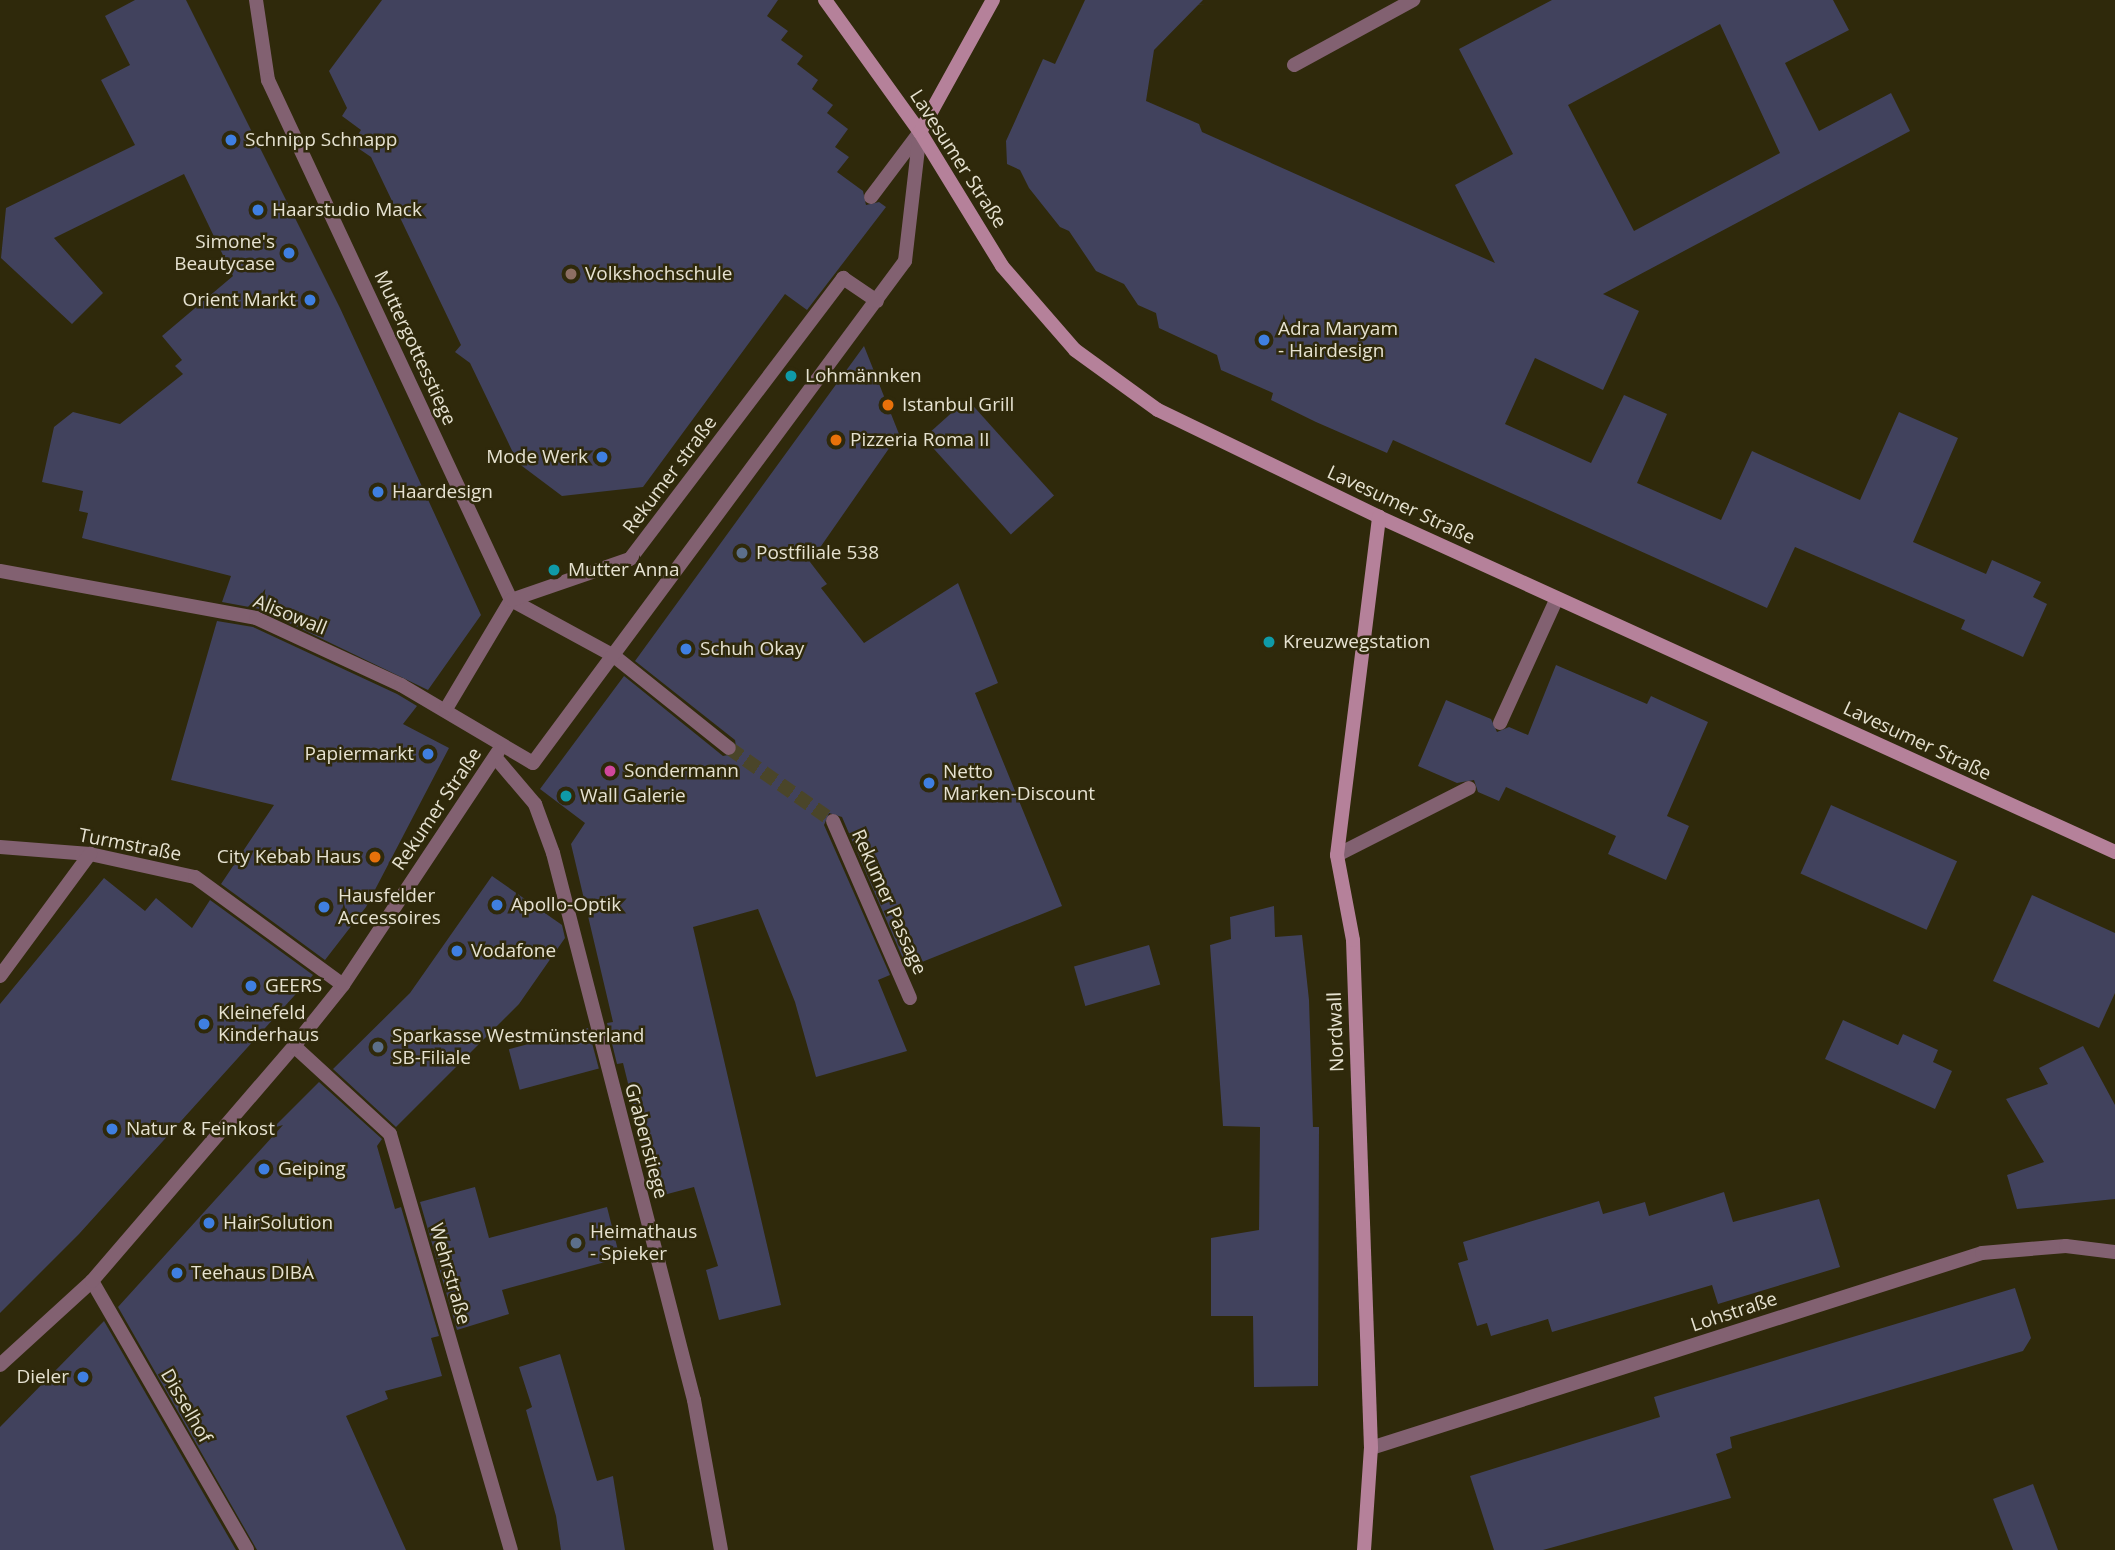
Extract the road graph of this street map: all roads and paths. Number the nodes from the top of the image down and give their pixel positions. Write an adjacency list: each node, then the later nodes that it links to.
1 (256, 0): 12 (street, Muttergottesstiege)
2 (825, 0): 6 (street, Lavesumer Straße)
3 (993, 0): 6 (street)
4 (1413, 0): 5 (street)
5 (1294, 65)
6 (920, 132): 7 (street); 8 (street, Rekumer Straße); 9 (street, Lavesumer Straße)
7 (871, 197)
8 (877, 301): 12 (street, Rekumer straße); 13 (street, Rekumer Straße)
9 (1379, 517): 11 (street, Lavesumer Straße); 24 (street, Nordwall)
10 (0, 571): 14 (street, Alisowall)
11 (1558, 598): 15 (street); 22 (street, Lavesumer Straße)
12 (511, 600): 13 (street); 14 (street)
13 (614, 656): 16 (street, Rekumer Straße); 17 (street)
14 (446, 709): 16 (street, Alisowall)
15 (1500, 723)
16 (504, 744): 18 (street, Rekumer Straße)
17 (729, 748)
18 (495, 757): 26 (street, Rekumer Straße); 35 (street, Grabenstiege)
19 (1469, 788): 24 (street)
20 (833, 821): 27 (street, Rekumer Passage)
21 (0, 847): 23 (street, Turmstraße)
22 (2115, 852)
23 (90, 854): 25 (street); 26 (street, Turmstraße)
24 (1337, 855): 32 (street, Nordwall)
25 (0, 976)
26 (343, 985): 28 (street, Rekumer Straße)
27 (910, 998)
28 (294, 1046): 30 (street, Rekumer Straße); 34 (street, Wehrstraße)
29 (2115, 1252): 32 (street, Lohstraße)
30 (92, 1281): 31 (street, Rekumer Straße); 33 (street, Disselhof)
31 (0, 1365)
32 (1371, 1448): 36 (street, Nordwall)
33 (247, 1550)
34 (510, 1550)
35 (721, 1550)
36 (1364, 1550)

